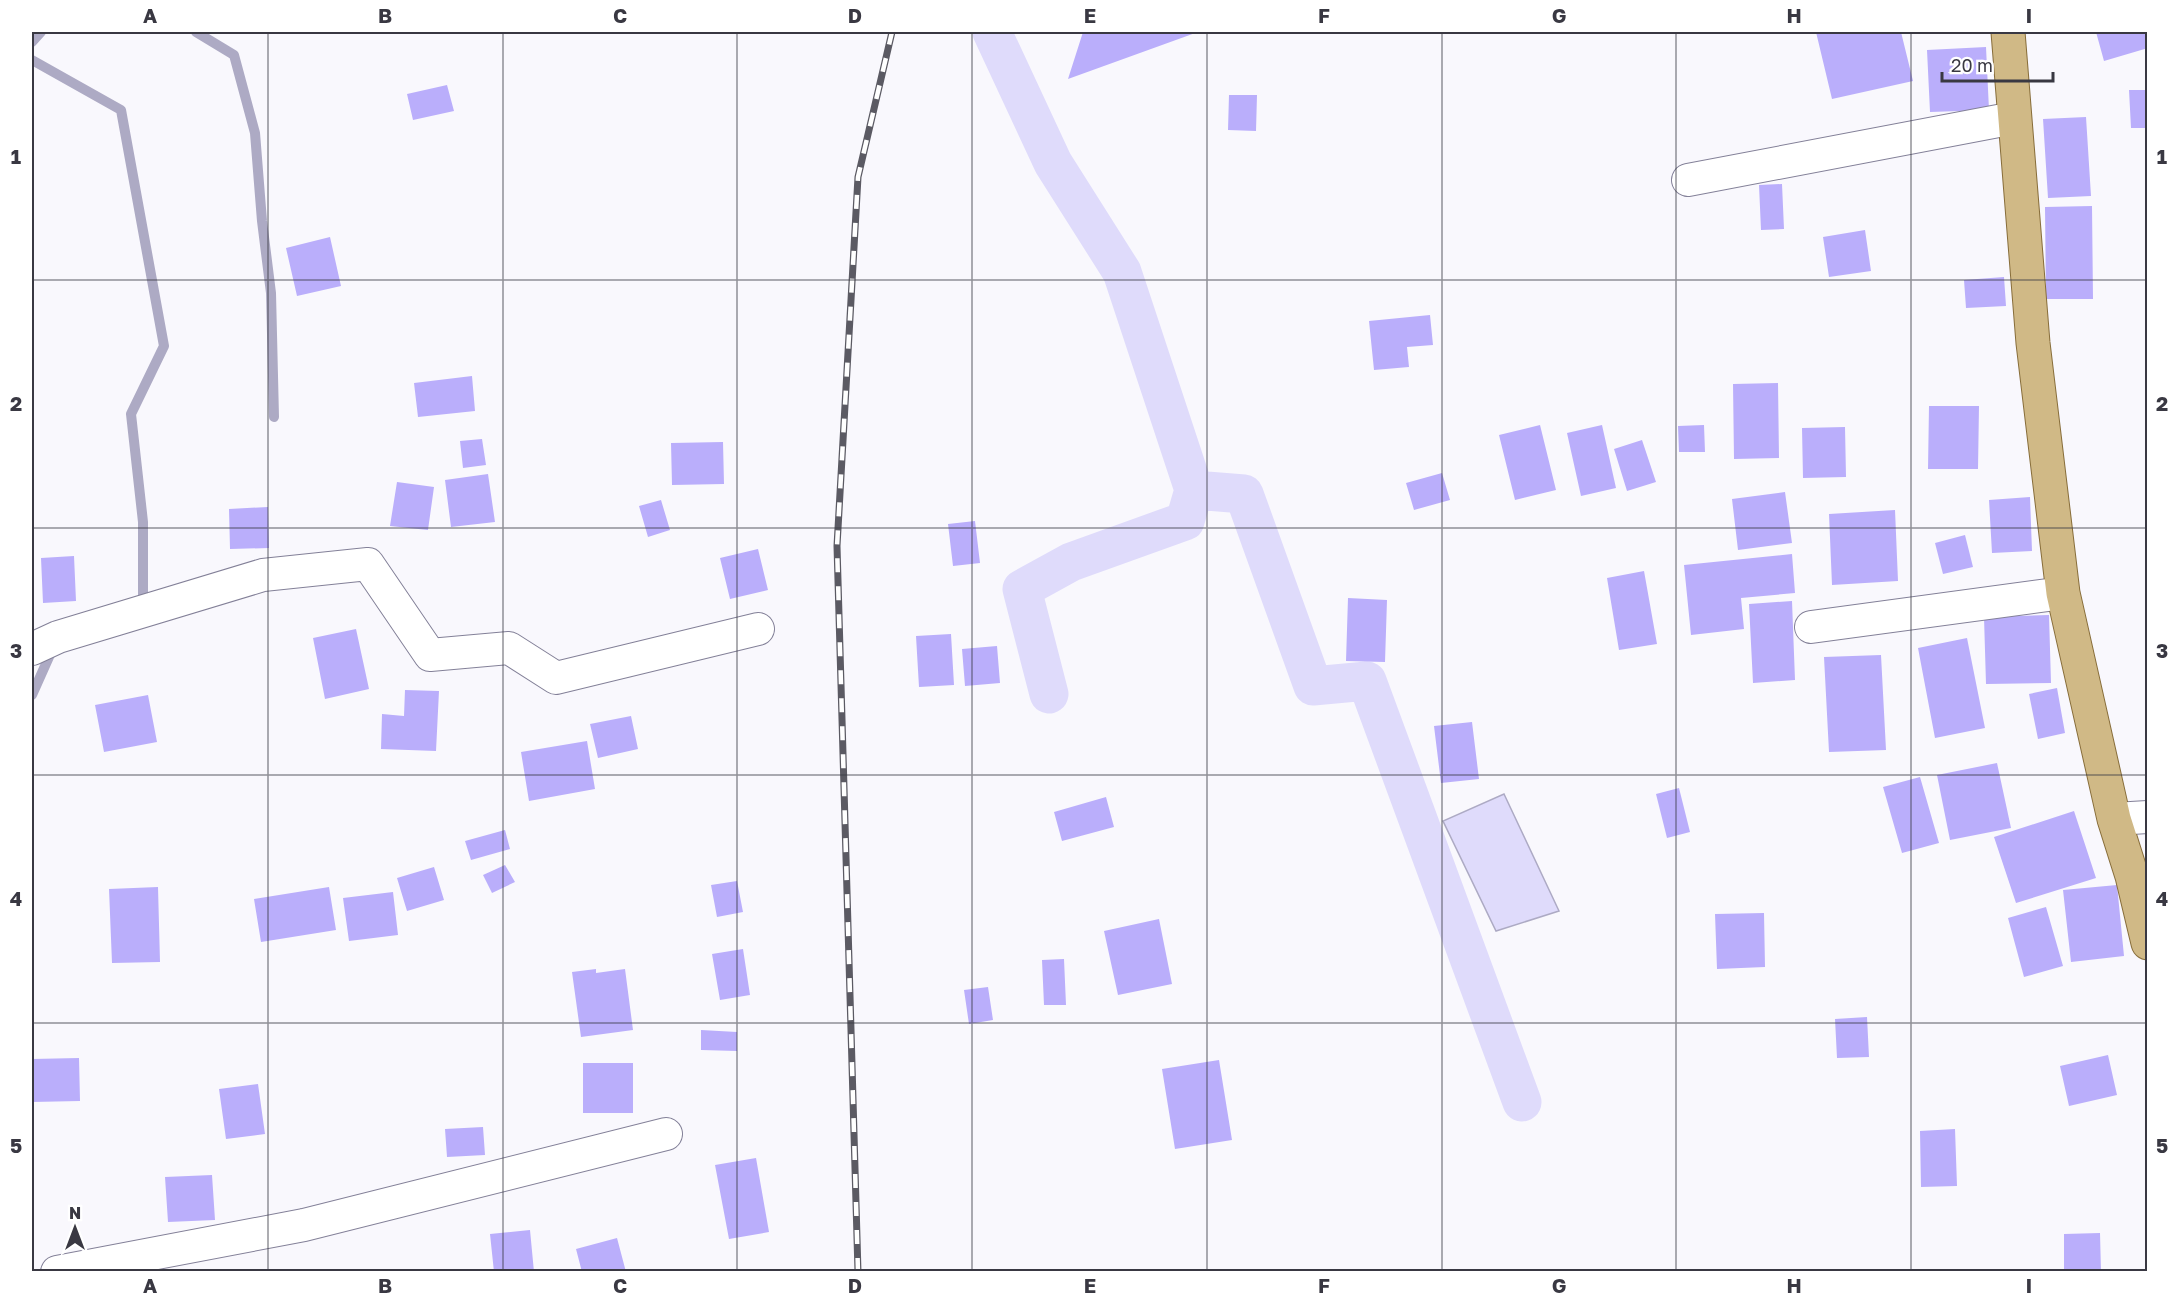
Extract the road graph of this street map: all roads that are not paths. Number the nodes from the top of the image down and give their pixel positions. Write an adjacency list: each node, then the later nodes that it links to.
1 (2008, 32): 2 (main road)
2 (2014, 118): 3 (street); 4 (main road)
3 (1688, 180)
4 (2063, 593): 5 (street); 9 (main road)
5 (1811, 627)
6 (758, 629): 7 (street)
7 (32, 649)
8 (2148, 817): 9 (street)
9 (2114, 819): 10 (main road)
10 (2148, 943)
11 (666, 1134): 12 (street)
12 (57, 1272)

